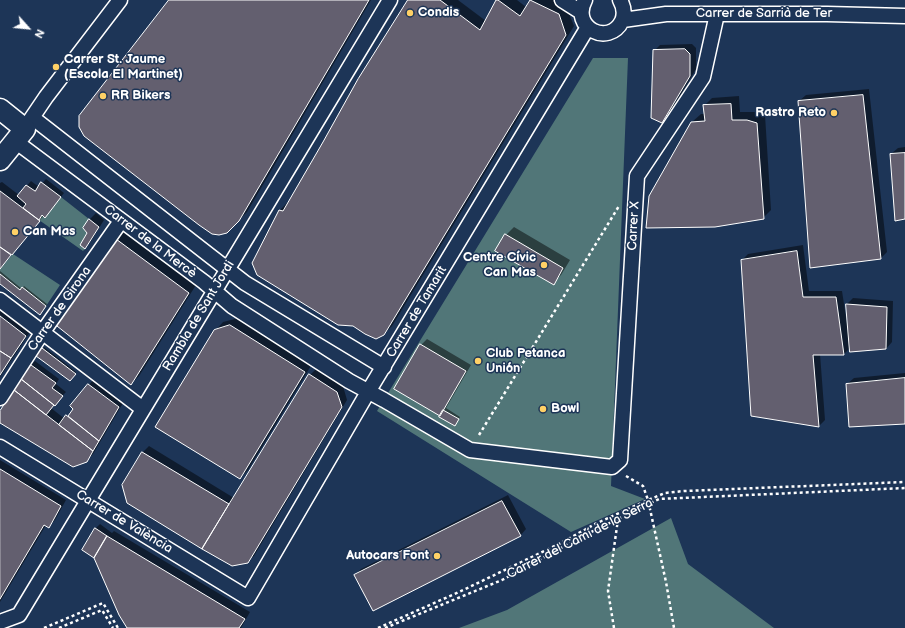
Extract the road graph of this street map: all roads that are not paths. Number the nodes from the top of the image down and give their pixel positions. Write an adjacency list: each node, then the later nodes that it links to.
1 (120, 0): 12 (street)
2 (131, 0): 12 (street)
3 (390, 0): 15 (street, Rambla de Sant Jordi)
4 (562, 0): 6 (street)
5 (624, 2): 9 (street)
6 (583, 6): 10 (street)
7 (717, 14): 8 (street, Carrer de Sarrià de Ter); 9 (street, Carrer de Sarrià de Ter); 20 (street, Carrer X)
8 (905, 16)
9 (623, 20): 10 (street)
10 (588, 27): 19 (street, Carrer de Tamarit)
11 (0, 109): 12 (street)
12 (24, 129): 13 (street); 14 (street, Carrer de la Mercè); 15 (street, Carrer de la Mercè)
13 (0, 160)
14 (121, 221): 16 (street, Carrer de la Mercè); 18 (street, Carrer de Girona)
15 (227, 269): 16 (street, Rambla de Sant Jordi); 19 (street, Carrer de la Mercè)
16 (215, 290): 20 (street, Carrer de la Mercè); 22 (street, Rambla de Sant Jordi)
17 (0, 300): 18 (street)
18 (42, 333): 21 (street, Carrer de Girona); 22 (street)
19 (384, 366): 20 (street, Carrer de Tamarit)
20 (368, 392): 25 (street, Carrer de Tamarit)
21 (0, 398)
22 (143, 409): 24 (street, Rambla de Sant Jordi)
23 (0, 447): 24 (street, Carrer de València)
24 (88, 500): 25 (street, Carrer de València); 26 (street, Rambla de Sant Jordi)
25 (248, 598)
26 (0, 622)

